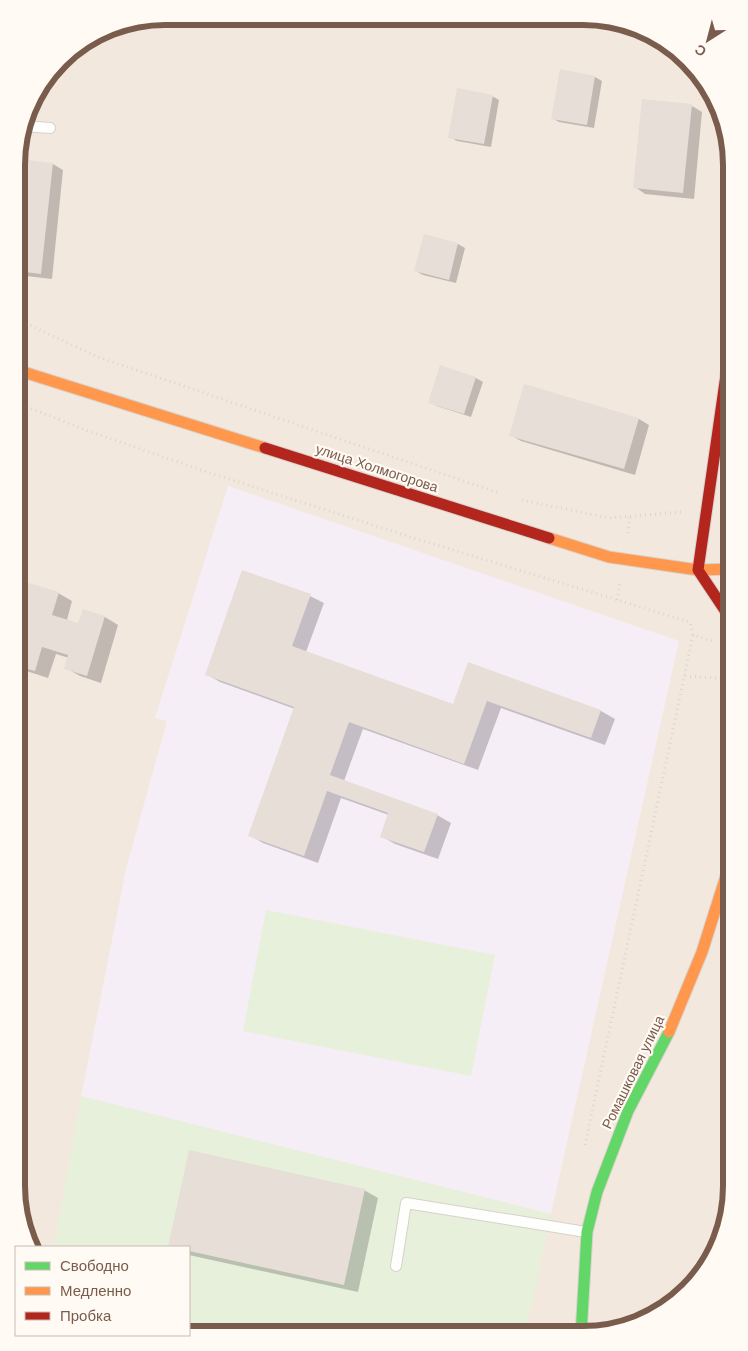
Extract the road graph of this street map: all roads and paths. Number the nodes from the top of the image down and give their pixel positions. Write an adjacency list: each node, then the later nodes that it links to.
1 (30, 127): 2 (lane)
2 (50, 128)
3 (25, 323): 7 (path)
4 (25, 373): 11 (street, улица Холмогорова)
5 (723, 397): 9 (street)
6 (25, 406): 13 (path)
7 (501, 493)
8 (520, 500): 9 (path)
9 (707, 510): 11 (street)
10 (723, 569): 11 (street, улица Холмогорова)
11 (698, 570): 12 (street)
12 (723, 608)
13 (693, 635): 14 (path); 15 (path)
14 (716, 642)
15 (685, 676): 16 (path); 18 (path)
16 (723, 678)
17 (723, 886): 19 (street, Ромашковая улица)
18 (584, 1151)
19 (587, 1232): 20 (lane); 21 (street, Ромашковая улица)
20 (396, 1266)
21 (582, 1326)

